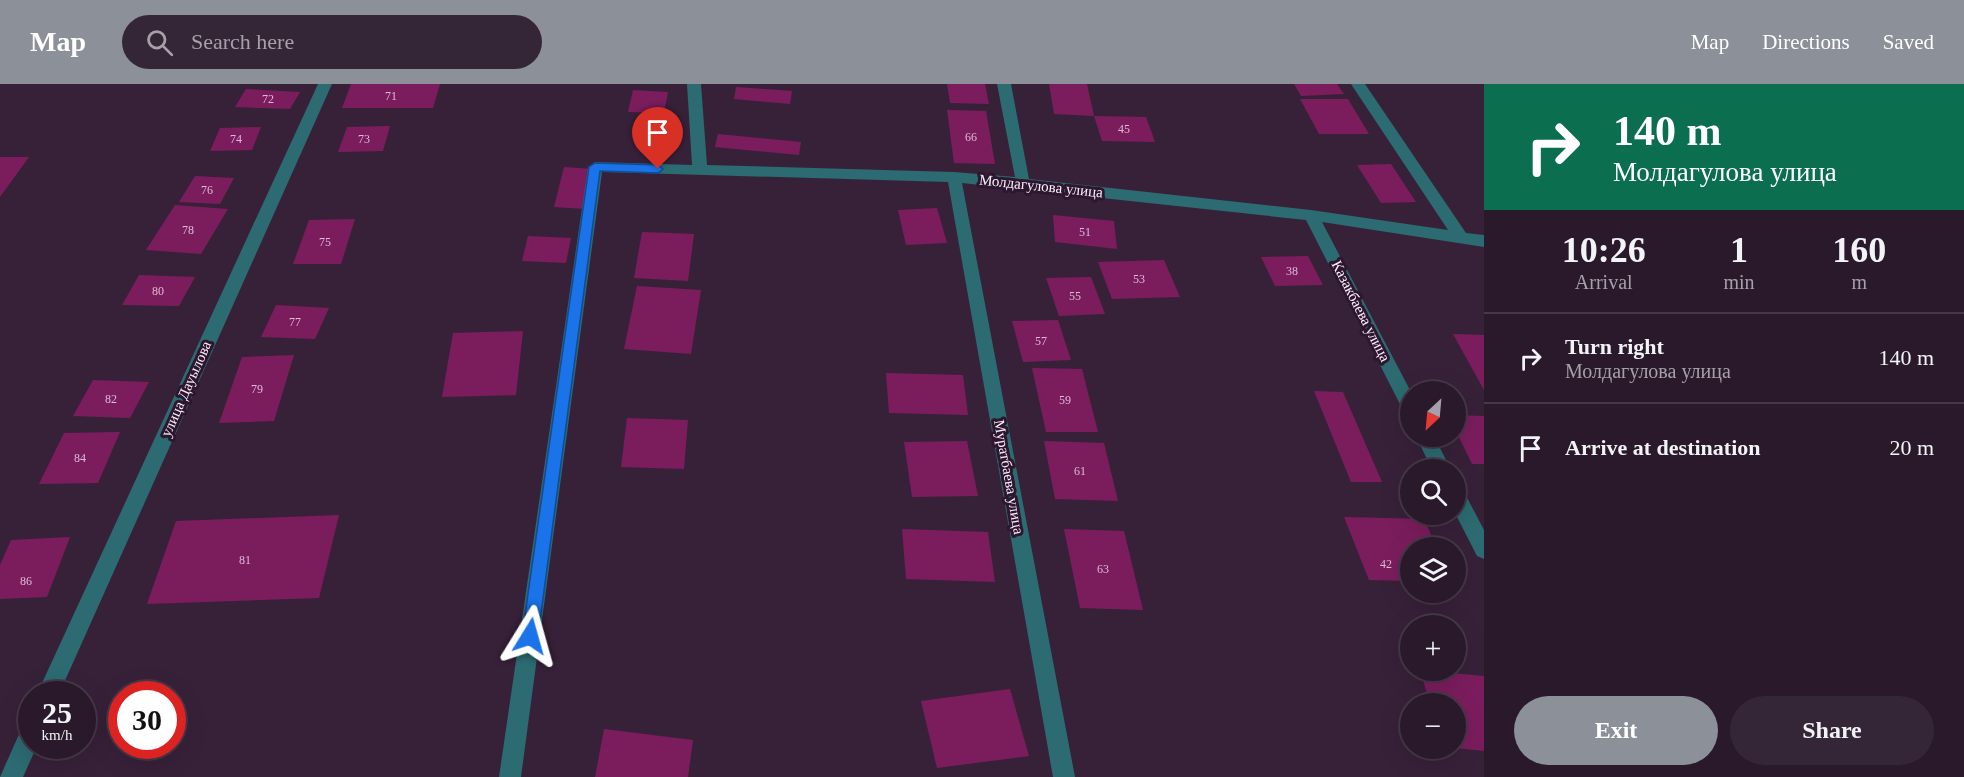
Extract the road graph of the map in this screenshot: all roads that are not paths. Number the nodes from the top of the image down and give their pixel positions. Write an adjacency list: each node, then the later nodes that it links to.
1 (324, 84): 14 (street, улица Дауылова)
2 (694, 84): 5 (street)
3 (1004, 84): 7 (street)
4 (1358, 84): 9 (street)
5 (700, 170): 6 (street, Молдагулова улица); 17 (street, Молдагулова улица)
6 (954, 177): 7 (street, Молдагулова улица); 18 (street, Муратбаева улица)
7 (1023, 183): 8 (street, Молдагулова улица)
8 (1311, 215): 9 (street, Молдагулова улица); 11 (street, Казакбаева улица)
9 (1460, 236): 10 (street, Молдагулова улица)
10 (1484, 241)
11 (1400, 388)
12 (1466, 515): 13 (street)
13 (1484, 550)
14 (54, 681)
15 (19, 759): 16 (street)
16 (11, 777)
17 (510, 777)
18 (1064, 777)

